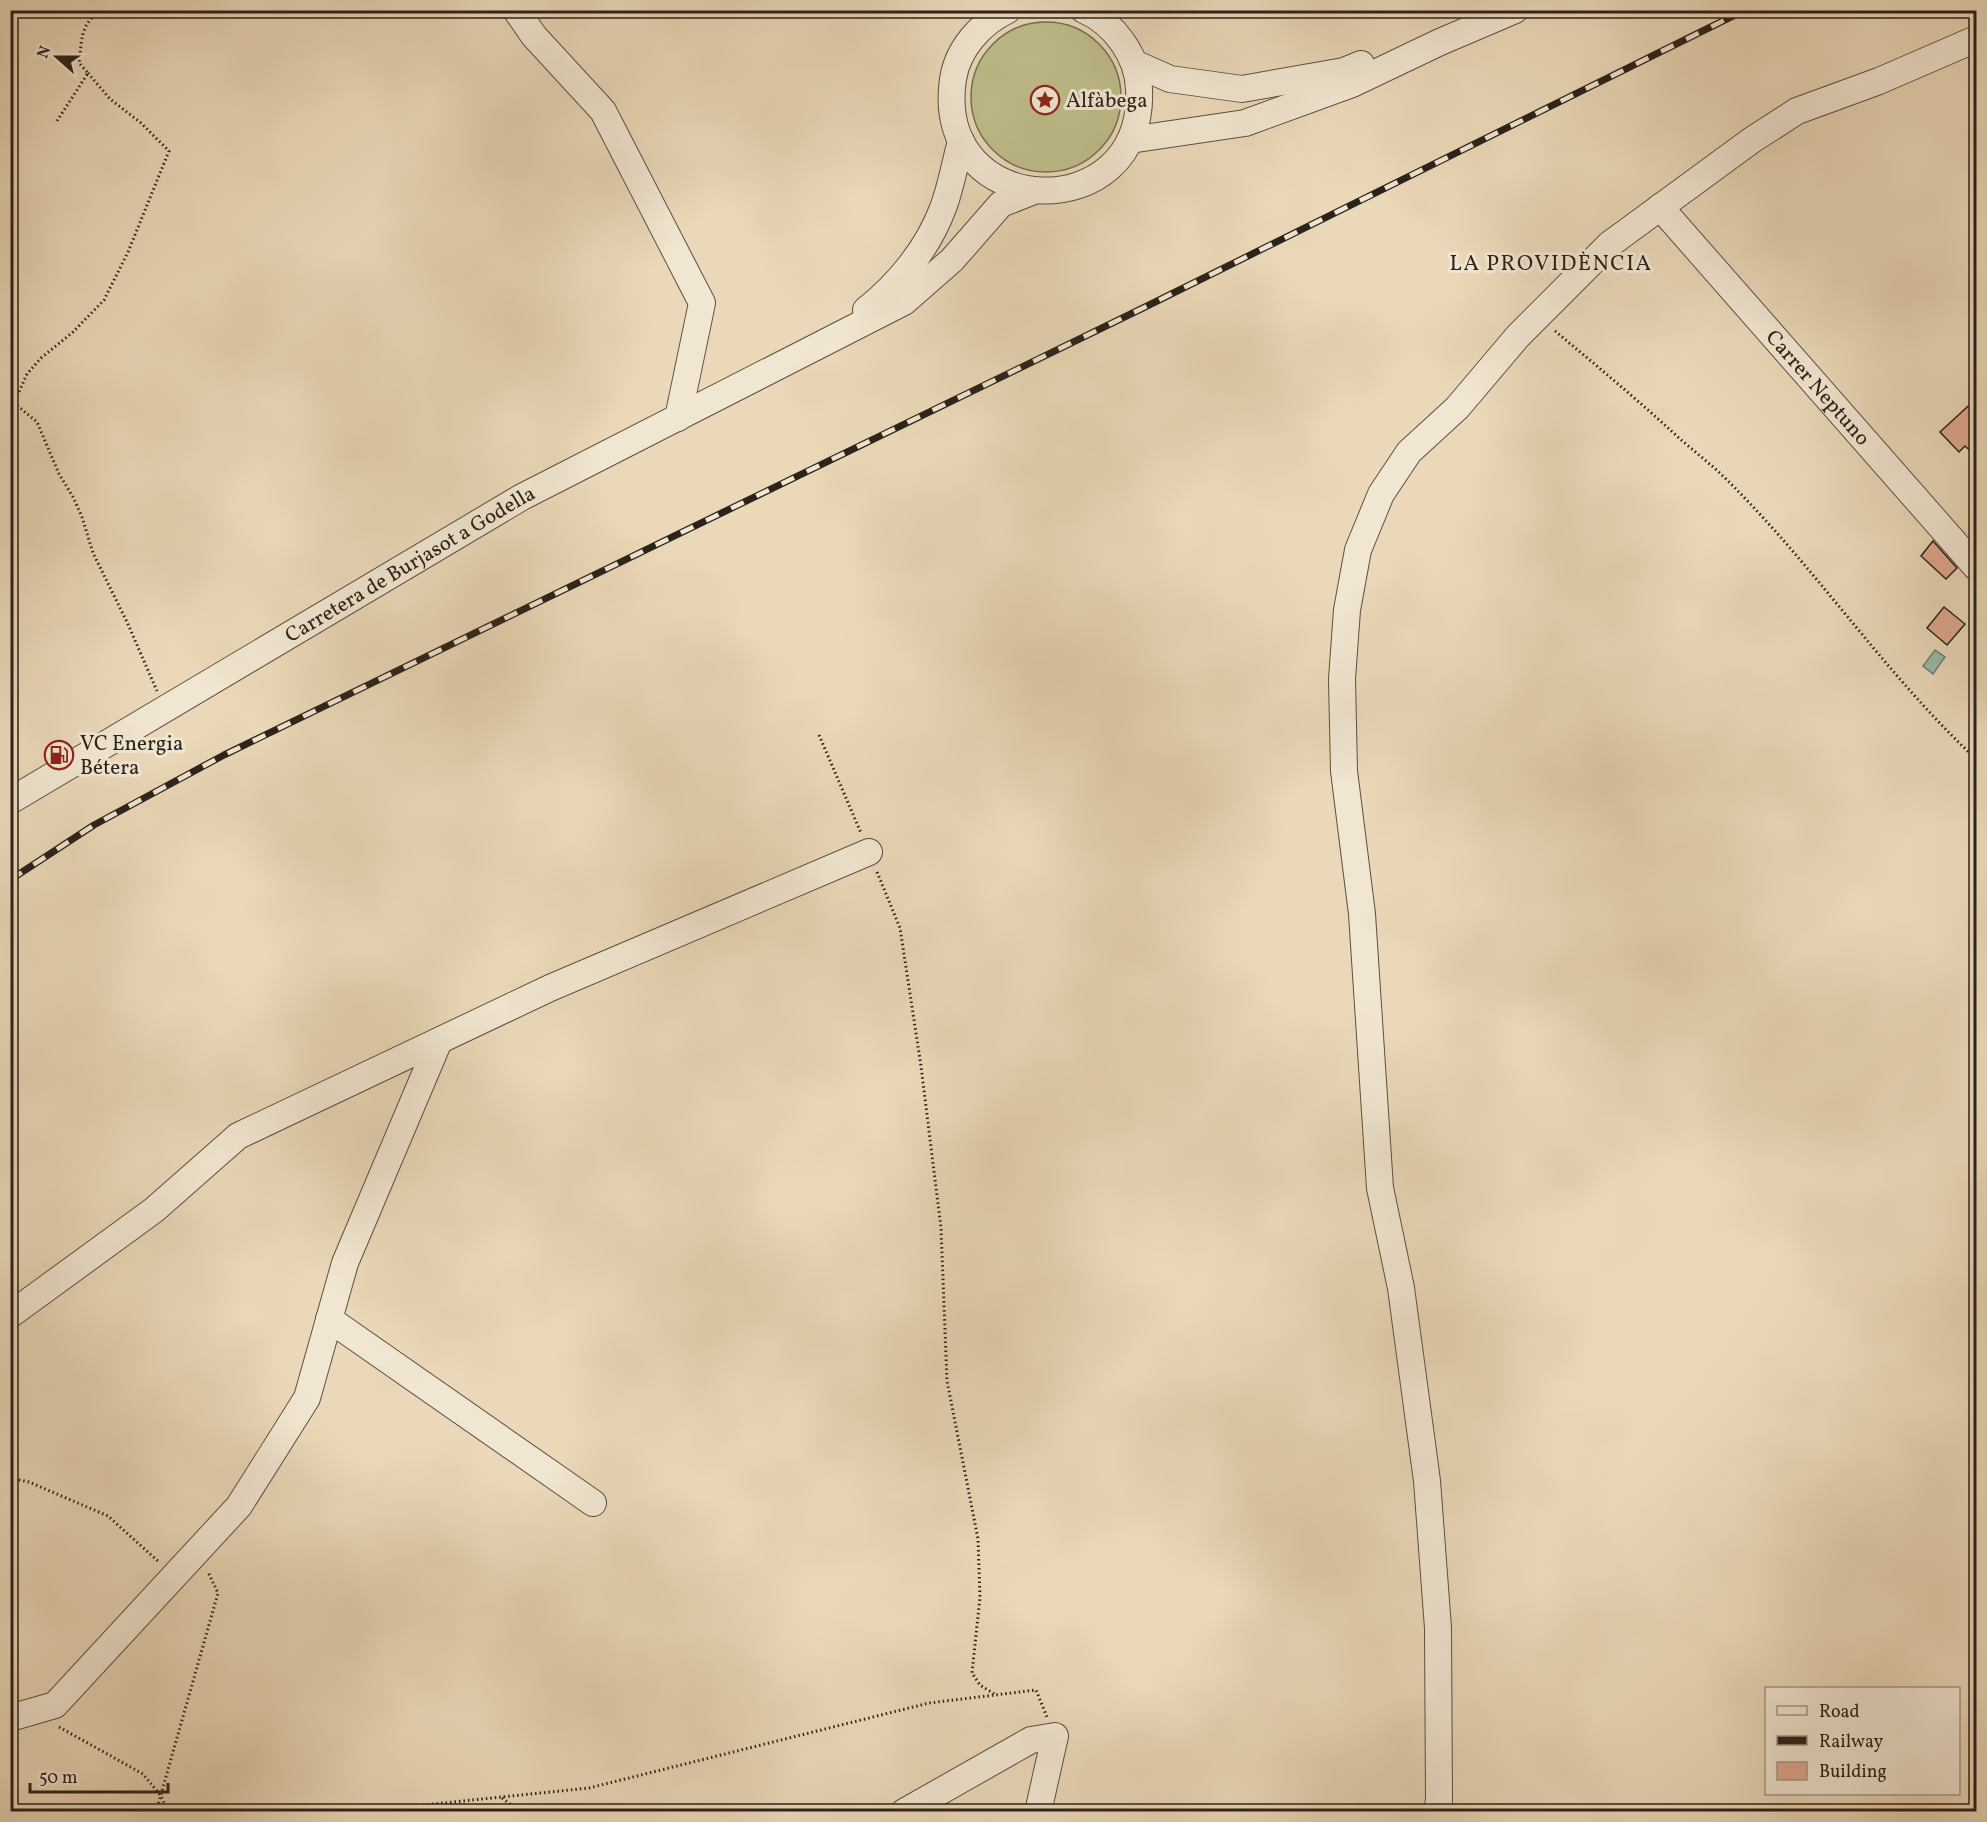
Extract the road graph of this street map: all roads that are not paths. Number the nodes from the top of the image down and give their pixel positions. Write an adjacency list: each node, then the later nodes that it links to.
1 (516, 10): 13 (street)
2 (1008, 10): 9 (street)
3 (1476, 10): 7 (street)
4 (1515, 10): 8 (street)
5 (1087, 11): 7 (street)
6 (1977, 39): 11 (street)
7 (1134, 63): 8 (street)
8 (1130, 140): 10 (street)
9 (961, 141): 10 (street); 12 (street)
10 (1034, 191): 12 (street)
11 (1660, 207): 14 (street, Carrer Neptuno); 24 (street)
12 (820, 345): 13 (street, Carretera de Burjasot a Godella)
13 (678, 418): 15 (street, Carretera de Burjasot a Godella)
14 (1977, 567)
15 (10, 801)
16 (869, 852): 17 (street)
17 (439, 1041): 18 (street); 19 (street)
18 (10, 1315)
19 (329, 1319): 20 (street); 21 (street)
20 (593, 1503)
21 (21, 1714)
22 (904, 1812): 23 (street)
23 (1038, 1812)
24 (1437, 1812)

